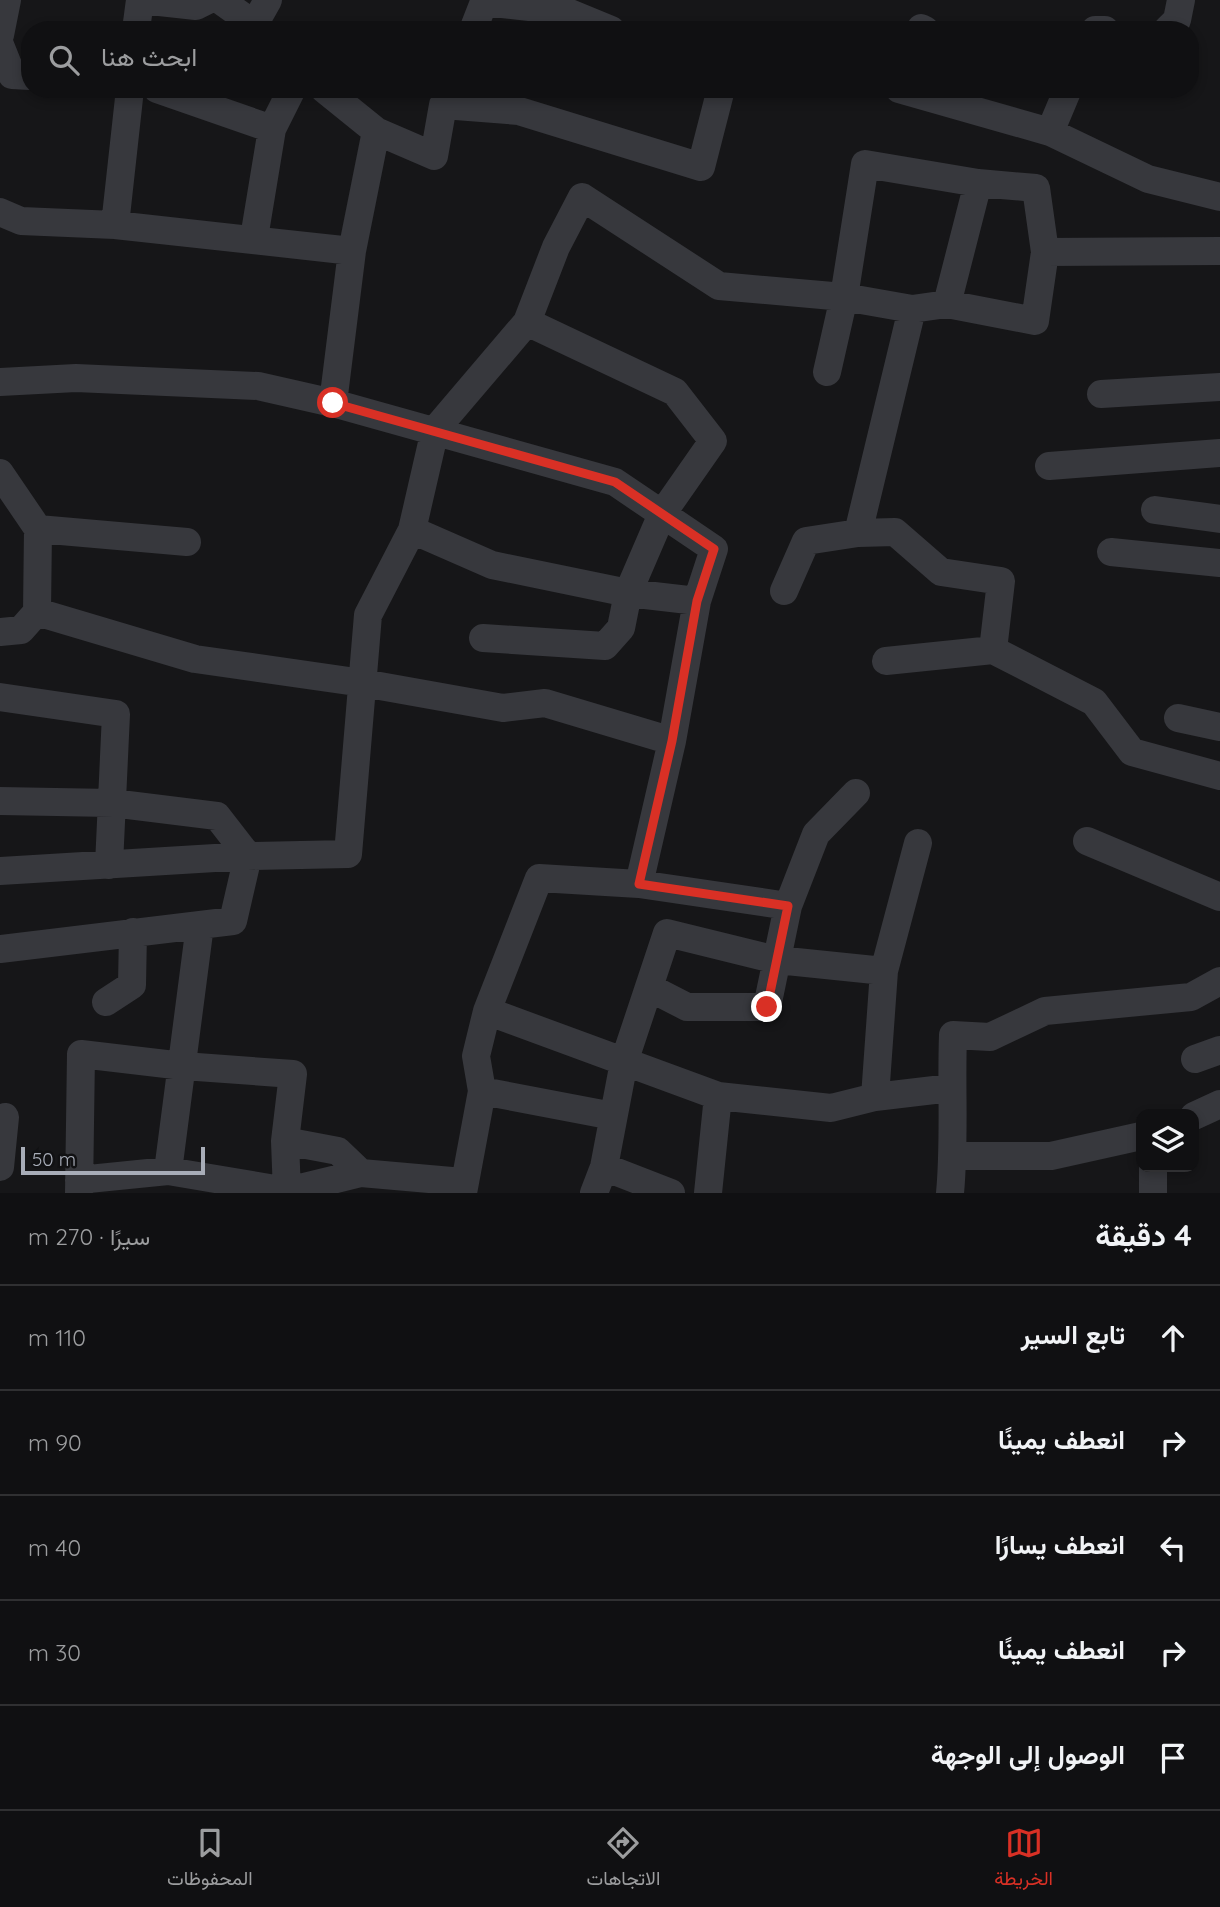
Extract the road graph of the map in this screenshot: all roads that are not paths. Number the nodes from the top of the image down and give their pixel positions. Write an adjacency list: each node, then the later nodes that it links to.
1 (7, 0): 11 (street)
2 (140, 0): 3 (street); 7 (street)
3 (208, 0)
4 (220, 0): 6 (street)
5 (1181, 0): 10 (street)
6 (262, 17)
7 (137, 21)
8 (477, 21): 9 (street)
9 (589, 21)
10 (1176, 21)
11 (0, 35)
12 (0, 45): 13 (street)
13 (21, 76)
14 (129, 98): 29 (street)
15 (183, 98): 23 (street)
16 (288, 98): 23 (street)
17 (335, 98): 24 (street)
18 (446, 98): 24 (street)
19 (451, 98): 20 (street)
20 (719, 98)
21 (931, 98): 25 (street)
22 (1061, 98): 25 (street)
23 (272, 129): 30 (street)
24 (376, 131): 31 (street)
25 (1050, 132): 27 (street)
26 (978, 183): 33 (street); 34 (street); 35 (street)
27 (1220, 197)
28 (0, 212): 29 (street)
29 (115, 225): 30 (street)
30 (254, 238): 31 (street)
31 (352, 251): 42 (street)
32 (1220, 251): 33 (street)
33 (1045, 252): 35 (street)
34 (844, 297): 36 (street); 37 (street); 38 (street)
35 (947, 304): 36 (street)
36 (912, 309): 52 (street)
37 (527, 322): 43 (street); 48 (street)
38 (827, 372)
39 (0, 382): 42 (street)
40 (1220, 387): 41 (street)
41 (1101, 394)
42 (333, 403): 43 (street)
43 (435, 430): 48 (street); 51 (street)
44 (1220, 453): 45 (street)
45 (1049, 466)
46 (0, 473): 50 (street)
47 (1155, 510): 49 (street)
48 (662, 514): 57 (street); 58 (street)
49 (1220, 519)
50 (38, 529): 53 (street); 59 (street)
51 (412, 530): 57 (street); 64 (street)
52 (858, 533): 56 (street); 62 (street)
53 (187, 542)
54 (1111, 552): 55 (street)
55 (1220, 563)
56 (784, 591)
57 (628, 593): 58 (street); 61 (street)
58 (697, 601): 68 (street)
59 (37, 612): 60 (street); 64 (street)
60 (0, 632)
61 (483, 638)
62 (993, 650): 63 (street); 69 (street)
63 (886, 661)
64 (363, 682): 68 (street); 75 (street)
65 (0, 697): 72 (street)
66 (1178, 718): 67 (street)
67 (1220, 727)
68 (672, 741): 78 (street)
69 (1220, 776)
70 (856, 793): 80 (street)
71 (0, 801): 72 (street)
72 (112, 803): 75 (street); 76 (street)
73 (1087, 841): 79 (street)
74 (918, 843): 85 (street)
75 (248, 856): 76 (street); 81 (street)
76 (108, 865): 77 (street)
77 (0, 871)
78 (639, 884): 80 (street); 89 (street)
79 (1220, 897)
80 (788, 906): 84 (street)
81 (200, 925): 82 (street); 91 (street)
82 (134, 932): 83 (street); 88 (street)
83 (0, 949)
84 (777, 961): 85 (street); 87 (street); 87 (street)
85 (884, 971): 95 (street)
86 (1220, 981): 92 (street)
87 (650, 988): 90 (street)
88 (106, 1002)
89 (487, 1011): 90 (street); 93 (street)
90 (624, 1062): 94 (street); 98 (street)
91 (183, 1066): 101 (street); 105 (street); 108 (street)
92 (951, 1088): 95 (street); 102 (street)
93 (482, 1091): 98 (street); 109 (street)
94 (718, 1096): 95 (street); 113 (street)
95 (874, 1097)
96 (1220, 1104): 97 (street)
97 (1199, 1114)
98 (613, 1116): 104 (street)
99 (5, 1117): 103 (street)
100 (1136, 1137): 102 (street)
101 (285, 1141): 106 (street); 110 (street)
102 (953, 1156): 114 (street)
103 (0, 1167)
104 (604, 1167): 111 (street); 112 (street)
105 (168, 1171): 108 (street); 110 (street)
106 (361, 1172): 109 (street); 110 (street)
107 (1153, 1172): 115 (street)
108 (79, 1186)
109 (463, 1187)
110 (287, 1192)
111 (594, 1193)
112 (671, 1193)
113 (708, 1193)
114 (950, 1193)
115 (1153, 1193)

